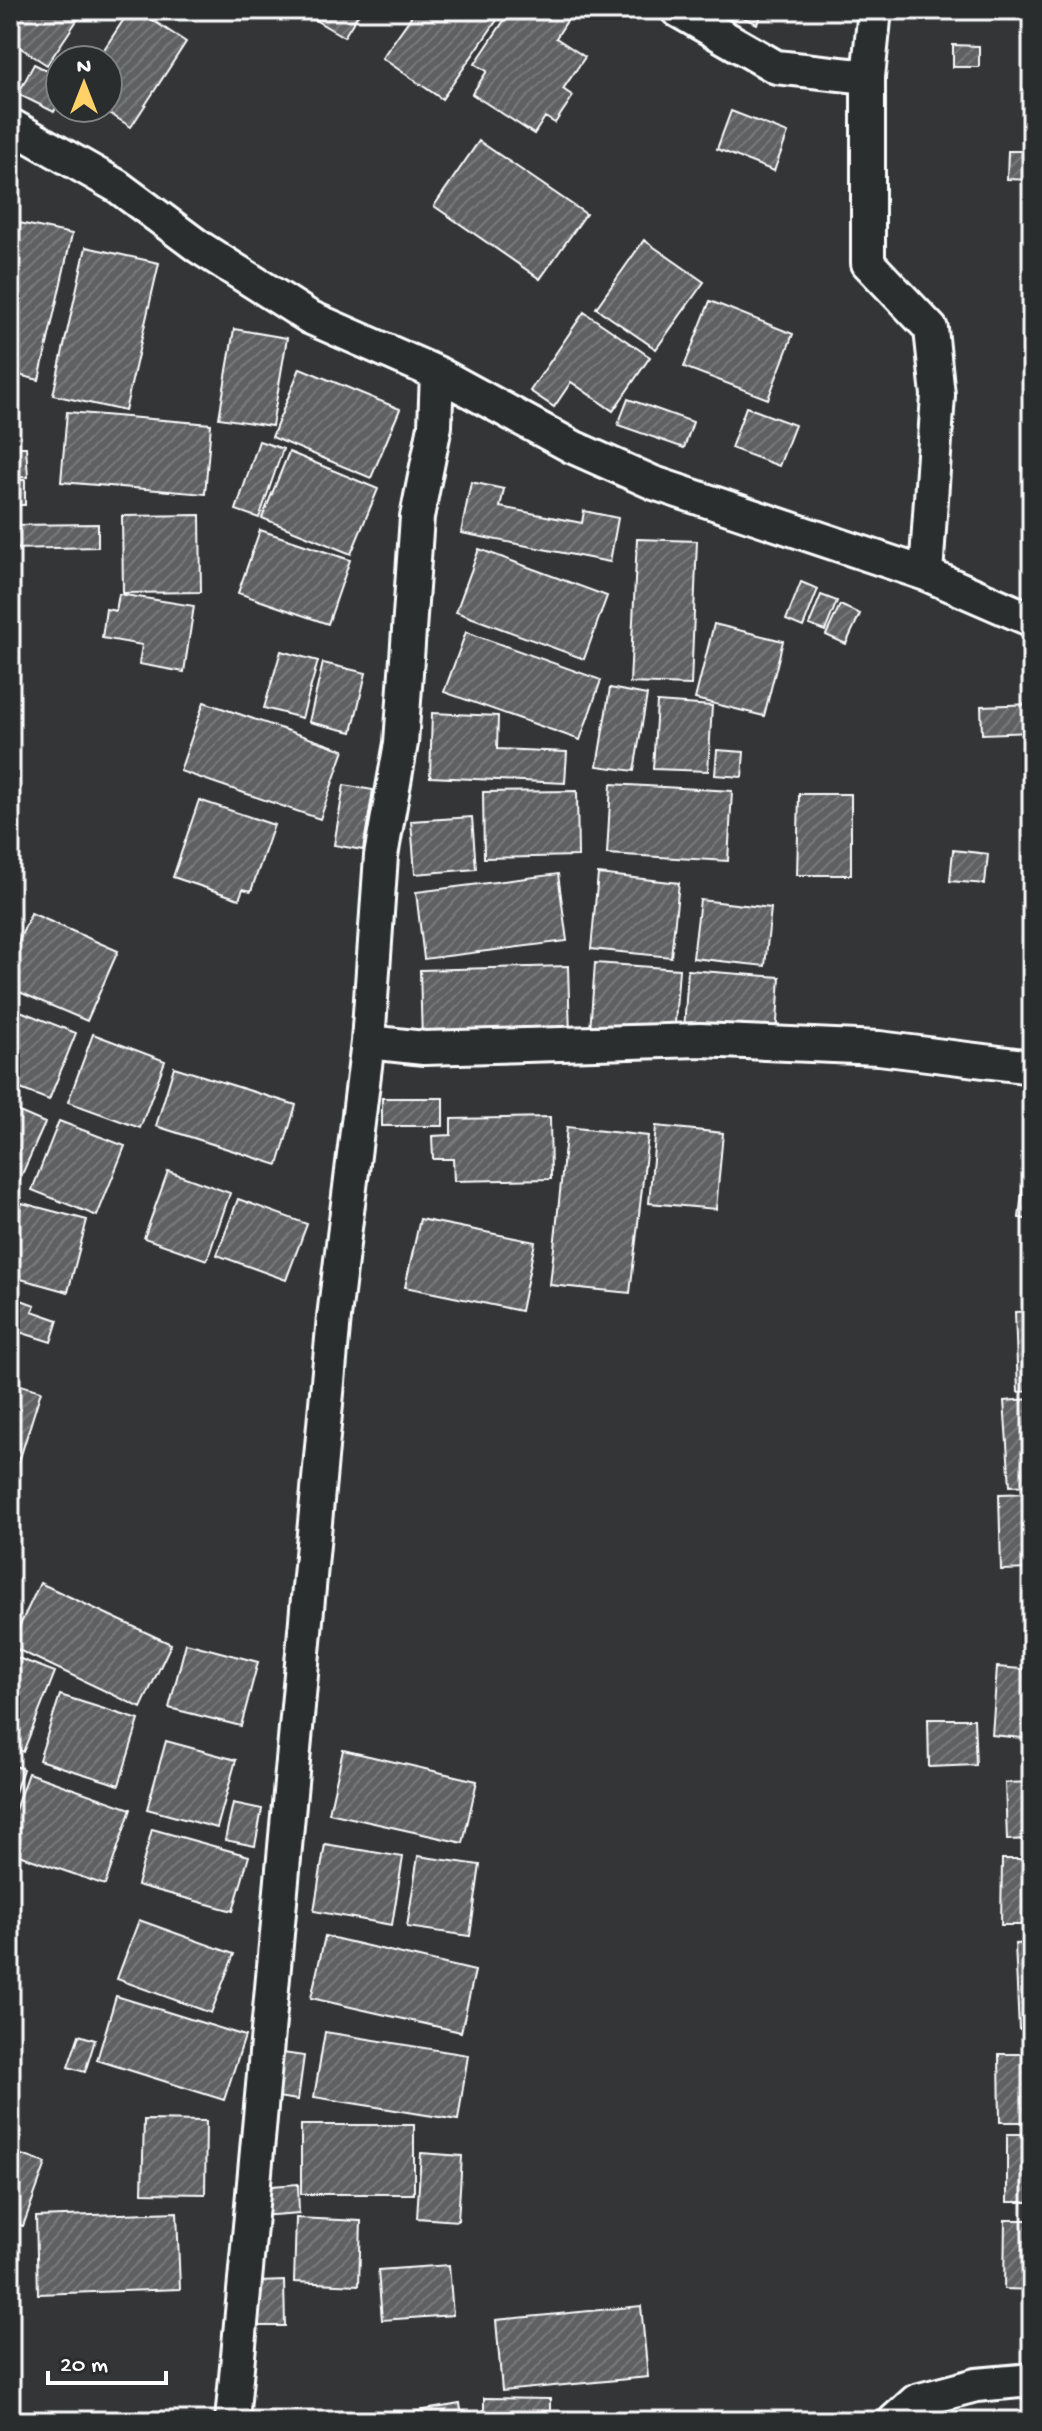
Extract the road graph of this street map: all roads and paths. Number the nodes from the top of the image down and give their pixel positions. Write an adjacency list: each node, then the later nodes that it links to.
1 (677, 10): 3 (street)
2 (875, 10): 3 (street)
3 (868, 77): 6 (street)
4 (10, 125): 5 (street)
5 (437, 373): 6 (street); 8 (street)
6 (926, 574): 7 (street)
7 (1032, 620)
8 (368, 1042): 9 (street); 11 (street)
9 (1032, 1067)
10 (1032, 2380): 12 (street)
11 (232, 2421)
12 (894, 2421)

